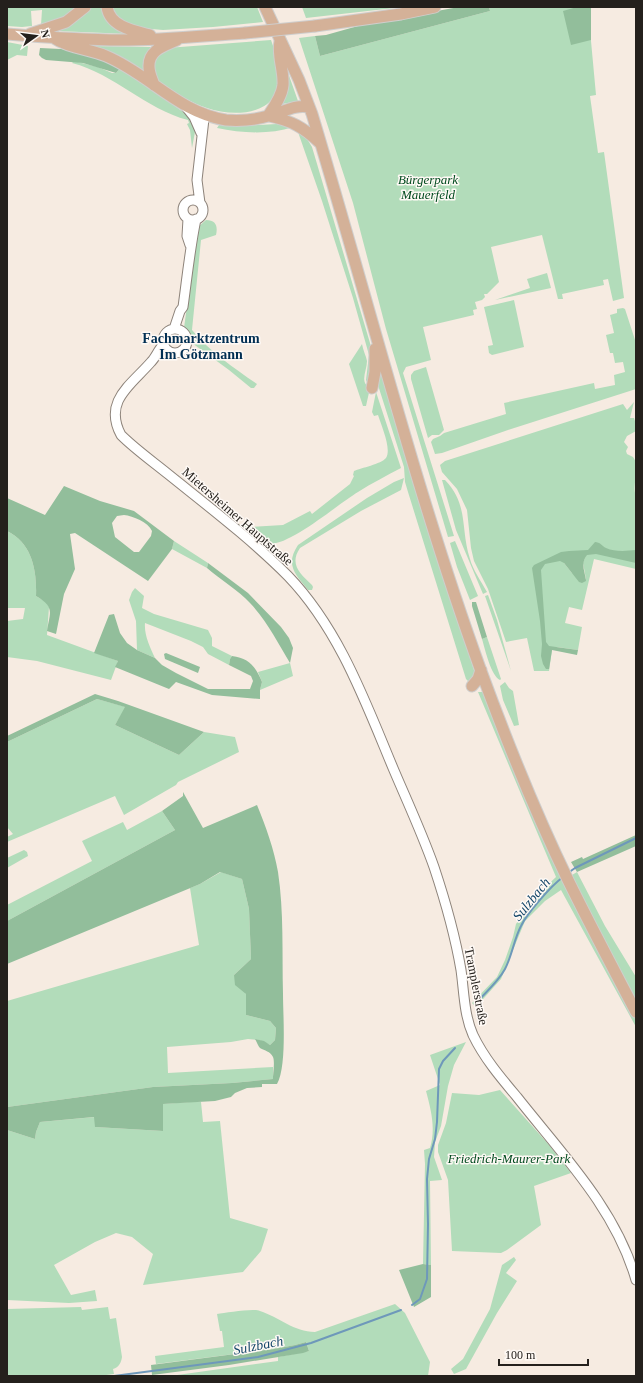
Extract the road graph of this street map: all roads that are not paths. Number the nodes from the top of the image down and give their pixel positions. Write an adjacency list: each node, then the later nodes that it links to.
1 (85, 7): 6 (main road)
2 (107, 7): 9 (main road)
3 (265, 7): 8 (main road)
4 (435, 7): 7 (main road, bridge)
5 (7, 34): 6 (main road)
6 (50, 34): 9 (main road); 10 (main road)
7 (183, 38): 9 (main road); 10 (main road)
8 (280, 38): 12 (main road); 14 (main road)
9 (168, 39)
10 (154, 85): 11 (main road)
11 (185, 106): 13 (main road); 16 (street)
12 (309, 107): 14 (main road); 15 (main road); 17 (main road)
13 (208, 115): 14 (main road); 16 (street)
14 (268, 116): 15 (main road)
15 (282, 119): 17 (main road)
16 (202, 138): 18 (street)
17 (321, 144): 25 (main road)
18 (197, 180): 19 (street); 20 (street)
19 (188, 201): 20 (street); 21 (street)
20 (200, 203): 21 (street)
21 (192, 219): 22 (street)
22 (183, 307): 23 (street); 24 (street)
23 (174, 329): 24 (street); 26 (street)
24 (184, 333): 26 (street)
25 (375, 335): 27 (main road); 29 (main road)
26 (166, 348): 28 (street, Mietersheimer Hauptstraße)
27 (372, 388)
28 (368, 709): 30 (street, Tramplerstraße)
29 (636, 1012)
30 (636, 1280)

